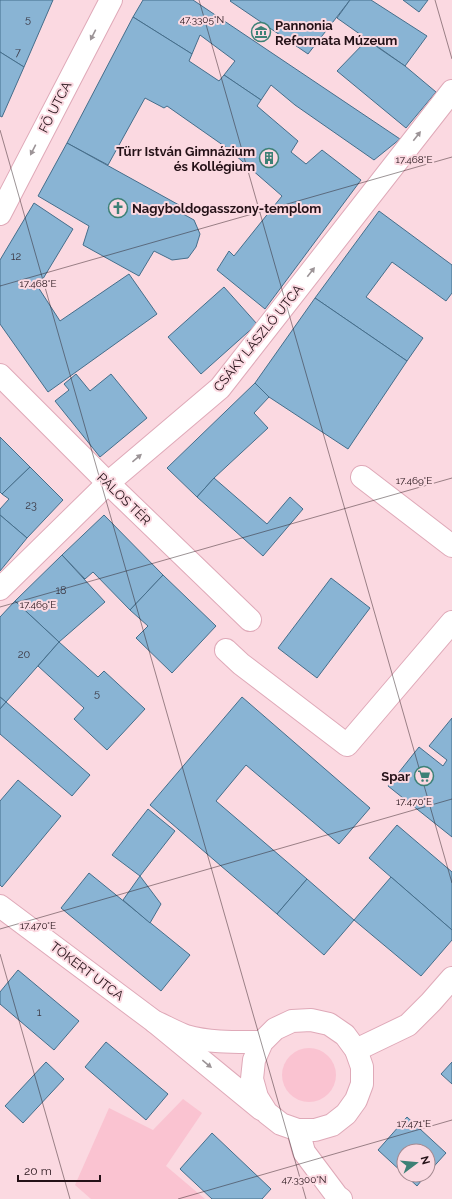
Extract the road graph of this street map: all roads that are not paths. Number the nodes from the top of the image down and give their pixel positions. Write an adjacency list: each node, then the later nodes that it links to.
1 (111, 0): 3 (street, FŐ UTCA, one-way to 3)
2 (452, 91): 6 (street, CSÁKY LÁSZLÓ UTCA, one-way to 2)
3 (0, 214)
4 (0, 375): 6 (street, PÁLOS TÉR)
5 (362, 477): 7 (street)
6 (108, 483): 8 (street, CSÁKY LÁSZLÓ UTCA); 9 (street, PÁLOS TÉR)
7 (452, 546)
8 (0, 589)
9 (250, 620)
10 (452, 622): 11 (street)
11 (226, 650)
12 (0, 906): 14 (street, TÓKERT UTCA)
13 (452, 978): 16 (street)
14 (155, 1022): 15 (street, TÓKERT UTCA); 17 (street, TÓKERT UTCA, one-way to 17)
15 (262, 1042): 16 (street, TÓKERT UTCA); 17 (street, TÓKERT UTCA)
16 (356, 1050): 18 (street, TÓKERT UTCA)
17 (267, 1113): 18 (street, TÓKERT UTCA)
18 (298, 1130): 19 (street)
19 (338, 1198)

